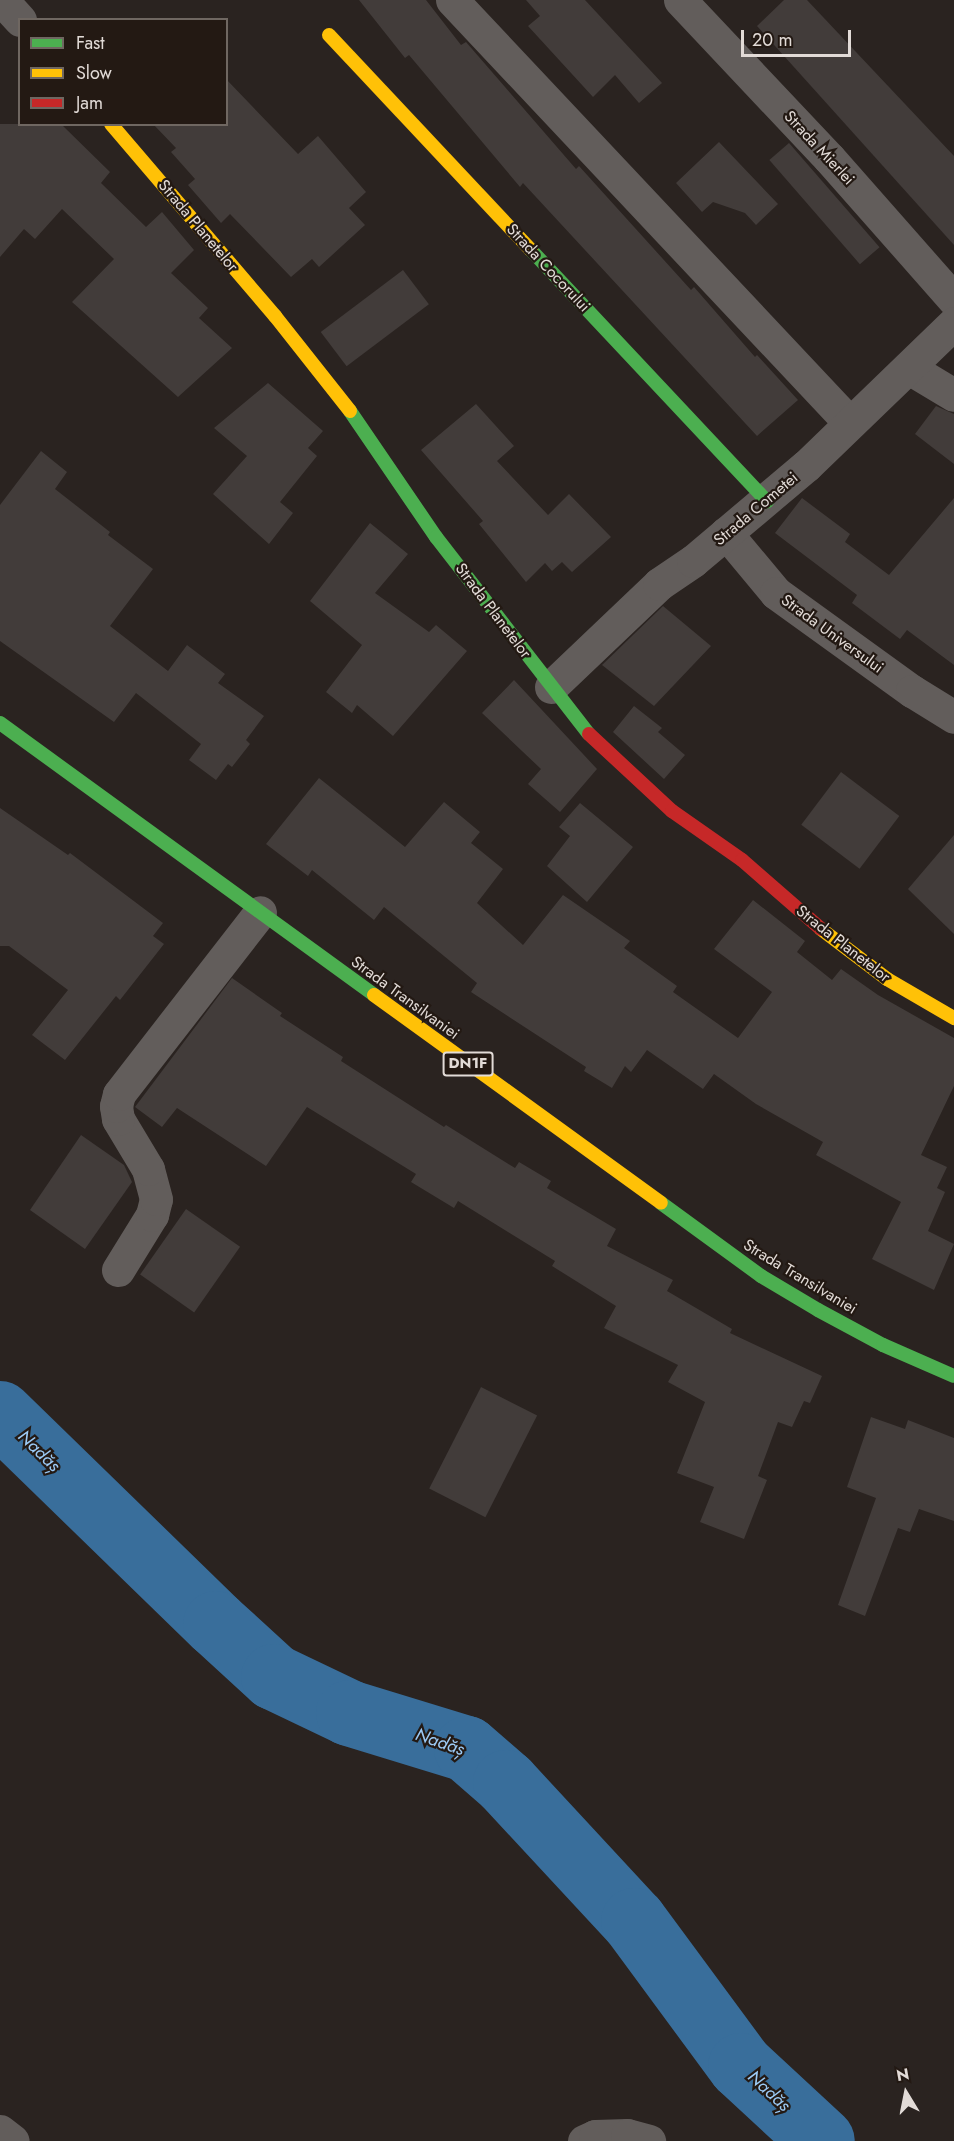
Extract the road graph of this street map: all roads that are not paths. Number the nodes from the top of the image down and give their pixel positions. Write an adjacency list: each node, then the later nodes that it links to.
1 (2, 0): 4 (street)
2 (452, 0): 11 (street)
3 (680, 0): 7 (street, Strada Mierlei)
4 (18, 18)
5 (330, 35): 12 (street, Strada Cocorului)
6 (113, 126): 14 (street, Strada Planetelor)
7 (954, 300)
8 (954, 323): 9 (street, Strada Cometei)
9 (909, 368): 10 (street); 11 (street, Strada Cometei)
10 (954, 395)
11 (849, 422): 12 (street, Strada Cometei)
12 (767, 501): 13 (street, Strada Cometei)
13 (726, 533): 14 (street, Strada Cometei); 15 (street, Strada Universului)
14 (551, 687): 18 (street, Strada Planetelor)
15 (954, 717)
16 (0, 723): 17 (street, Strada Transilvaniei / DN1F)
17 (260, 912): 19 (street); 20 (street, Strada Transilvaniei / DN1F)
18 (954, 1018)
19 (118, 1270)
20 (954, 1376)
21 (0, 2131): 22 (street)
22 (13, 2141)
23 (584, 2141): 24 (street)
24 (649, 2141)

